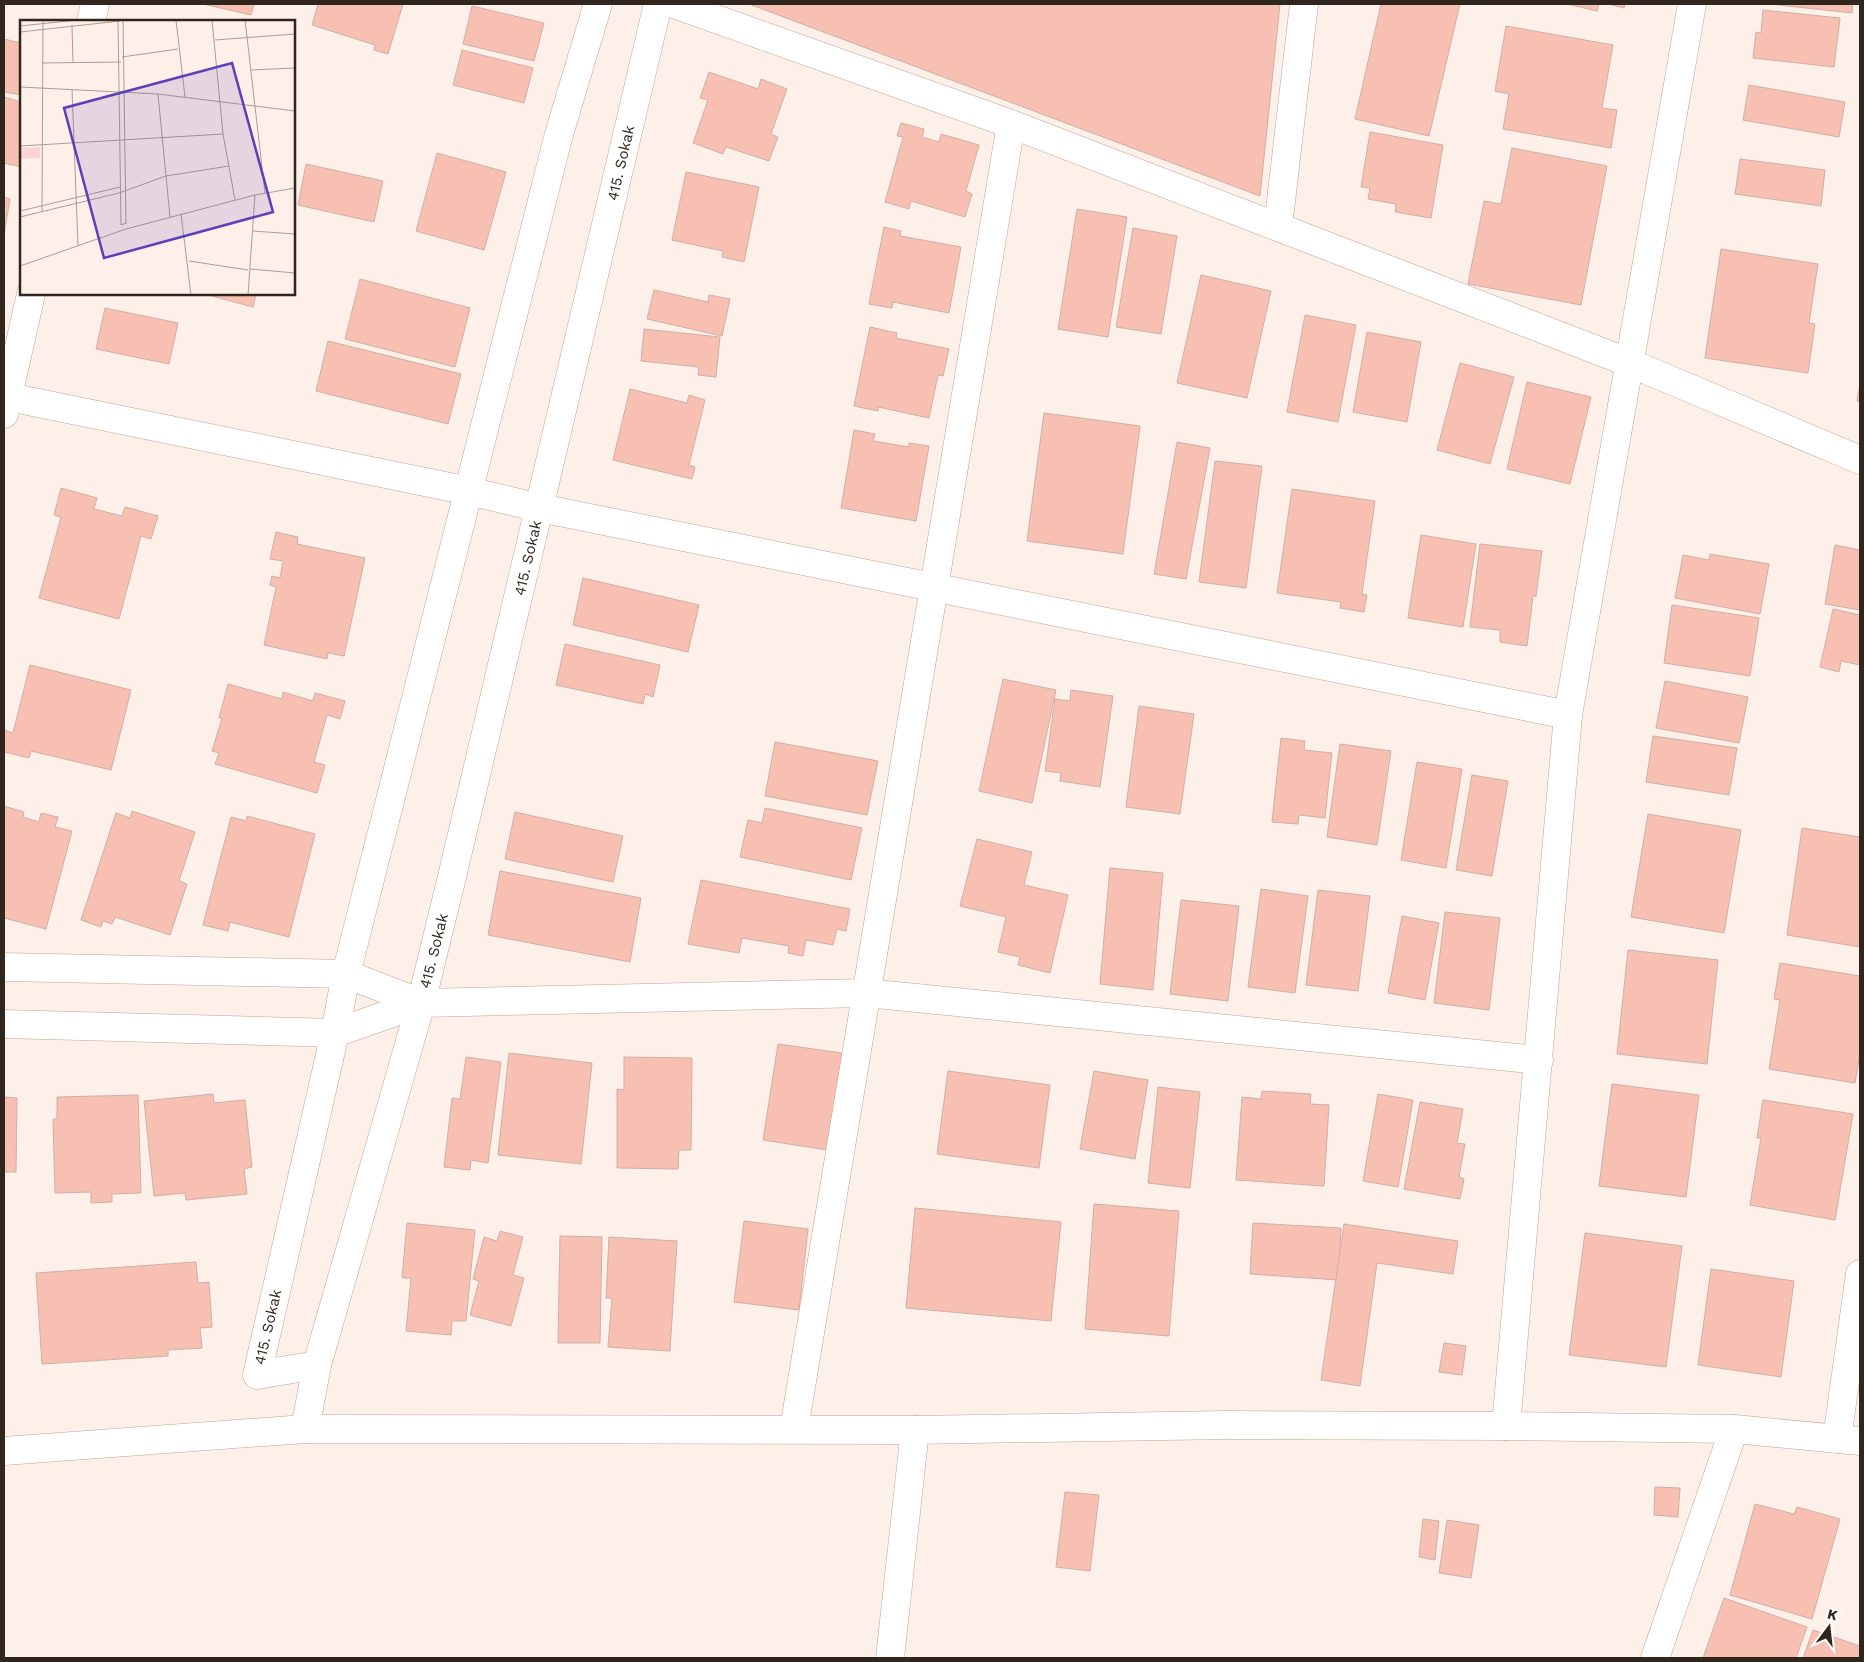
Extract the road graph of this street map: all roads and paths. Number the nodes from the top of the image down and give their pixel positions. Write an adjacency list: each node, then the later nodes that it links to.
1 (95, 4): 7 (street)
2 (598, 4): 14 (street, 415. Sokak)
3 (658, 4): 15 (street, 415. Sokak)
4 (674, 4): 8 (street)
5 (1304, 4): 9 (street)
6 (1692, 4): 11 (street)
7 (91, 20)
8 (1011, 124): 9 (street); 16 (street)
9 (1278, 227): 11 (street)
10 (31, 295): 12 (street)
11 (1630, 363): 13 (street); 17 (street)
12 (5, 402): 14 (street)
13 (1860, 460)
14 (469, 492): 15 (street); 19 (street, 415. Sokak)
15 (540, 508): 16 (street); 21 (street, 415. Sokak)
16 (934, 588): 17 (street); 20 (street)
17 (1568, 715): 24 (street)
18 (4, 966): 19 (street)
19 (346, 974): 21 (street); 23 (street, 415. Sokak)
20 (866, 993): 21 (street); 24 (street); 29 (street)
21 (421, 1003): 23 (street); 26 (street, 415. Sokak)
22 (4, 1024): 23 (street)
23 (335, 1033): 26 (street, 415. Sokak)
24 (1539, 1060): 27 (street)
25 (1860, 1274): 32 (street)
26 (317, 1365): 28 (street)
27 (1506, 1426): 30 (street); 31 (street)
28 (305, 1429): 29 (street); 33 (street)
29 (794, 1429): 31 (street)
30 (1734, 1429): 32 (street); 35 (street)
31 (915, 1430): 34 (street)
32 (1849, 1440)
33 (4, 1451)
34 (890, 1658)
35 (1655, 1658)

